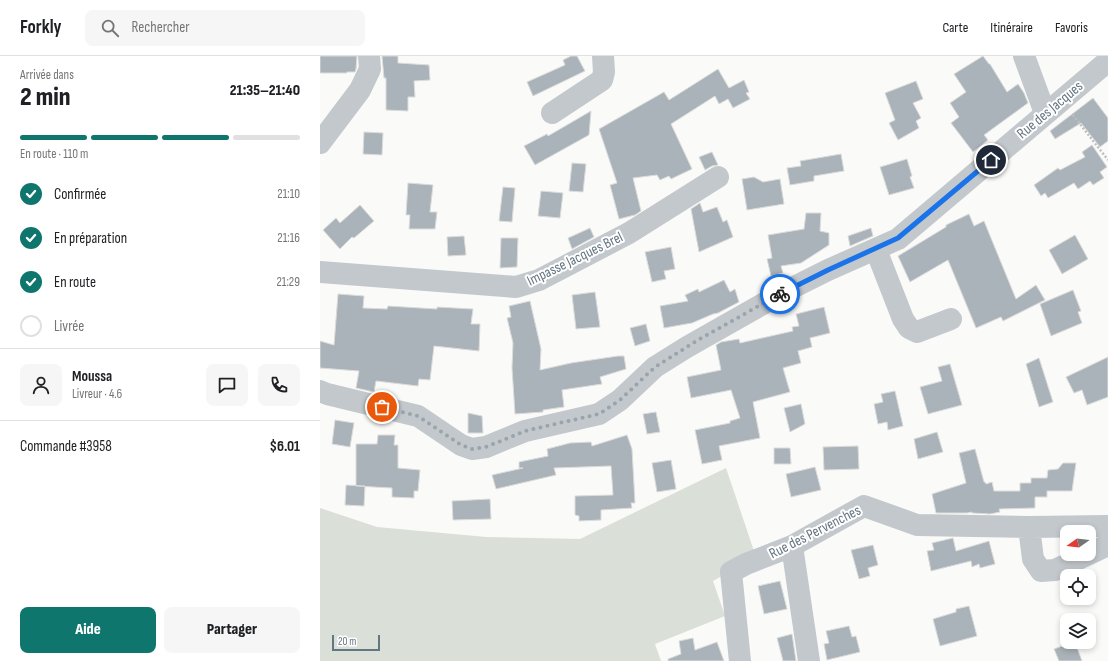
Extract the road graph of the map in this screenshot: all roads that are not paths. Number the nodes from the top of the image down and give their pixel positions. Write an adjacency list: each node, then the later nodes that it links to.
1 (369, 56): 7 (street)
2 (603, 56): 5 (street)
3 (1024, 56): 6 (street)
4 (1108, 61): 6 (street, Rue des Jacques)
5 (552, 112)
6 (1045, 114): 9 (street, Rue des Jacques)
7 (320, 143)
8 (718, 177): 10 (street, Impasse Jacques Brel)
9 (877, 249): 11 (street); 12 (street, Rue des Jacques)
10 (320, 272)
11 (951, 319)
12 (320, 391)
13 (1108, 526): 14 (street, Rue des Pervenches)
14 (1029, 527): 15 (street); 16 (street, Rue des Pervenches)
15 (1108, 545)
16 (792, 546): 17 (street, Rue des Pervenches); 18 (street)
17 (740, 661)
18 (809, 661)

